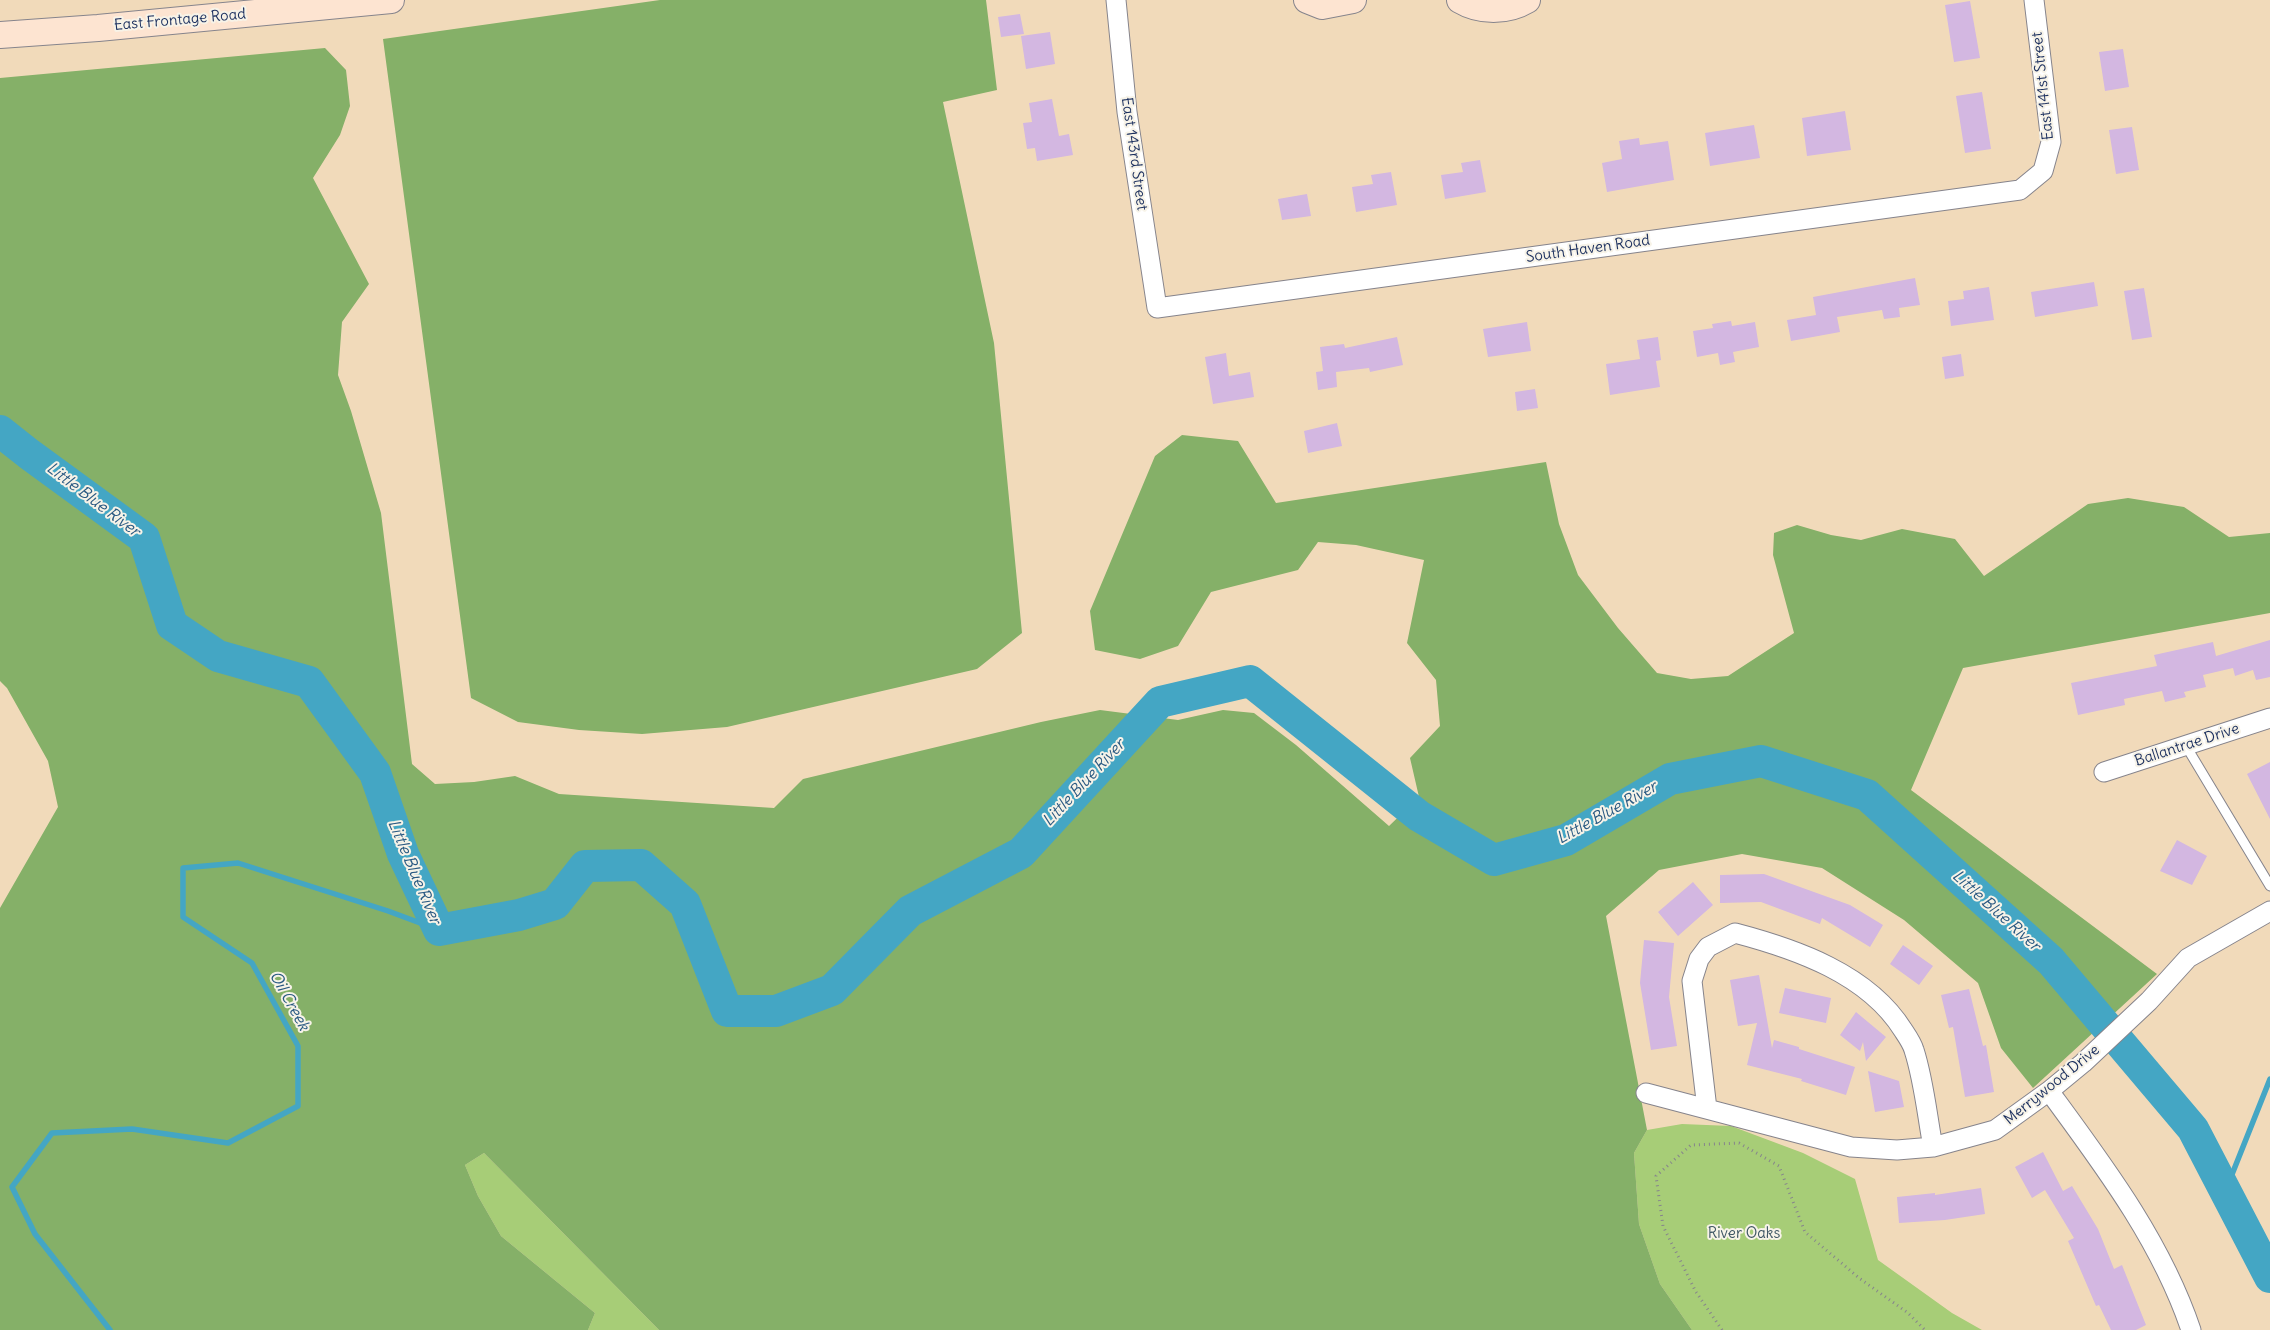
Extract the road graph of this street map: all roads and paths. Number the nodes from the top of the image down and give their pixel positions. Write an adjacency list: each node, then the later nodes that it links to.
1 (391, 0): 8 (street, East Frontage Road)
2 (1116, 0): 10 (street, East 143rd Street)
3 (1307, 0): 4 (street)
4 (1353, 0)
5 (1460, 0): 6 (street)
6 (1527, 0)
7 (2034, 0): 9 (street, East 141st Street)
8 (0, 35)
9 (2020, 190): 10 (street, South Haven Road)
10 (1157, 308)
11 (2270, 718): 12 (street, Ballantrae Drive)
12 (2186, 746): 13 (street, Ballantrae Drive); 14 (lane)
13 (2104, 772)
14 (2270, 886)
15 (2270, 911): 16 (street, Merrywood Drive)
16 (2049, 1091): 19 (street, Merrywood Drive); 22 (street)
17 (1646, 1093): 18 (street, Merrywood Drive)
18 (1707, 1109): 19 (street, Merrywood Drive); 19 (street)
19 (1933, 1147)
20 (1722, 1330): 21 (path)
21 (1924, 1330)
22 (2191, 1330)

